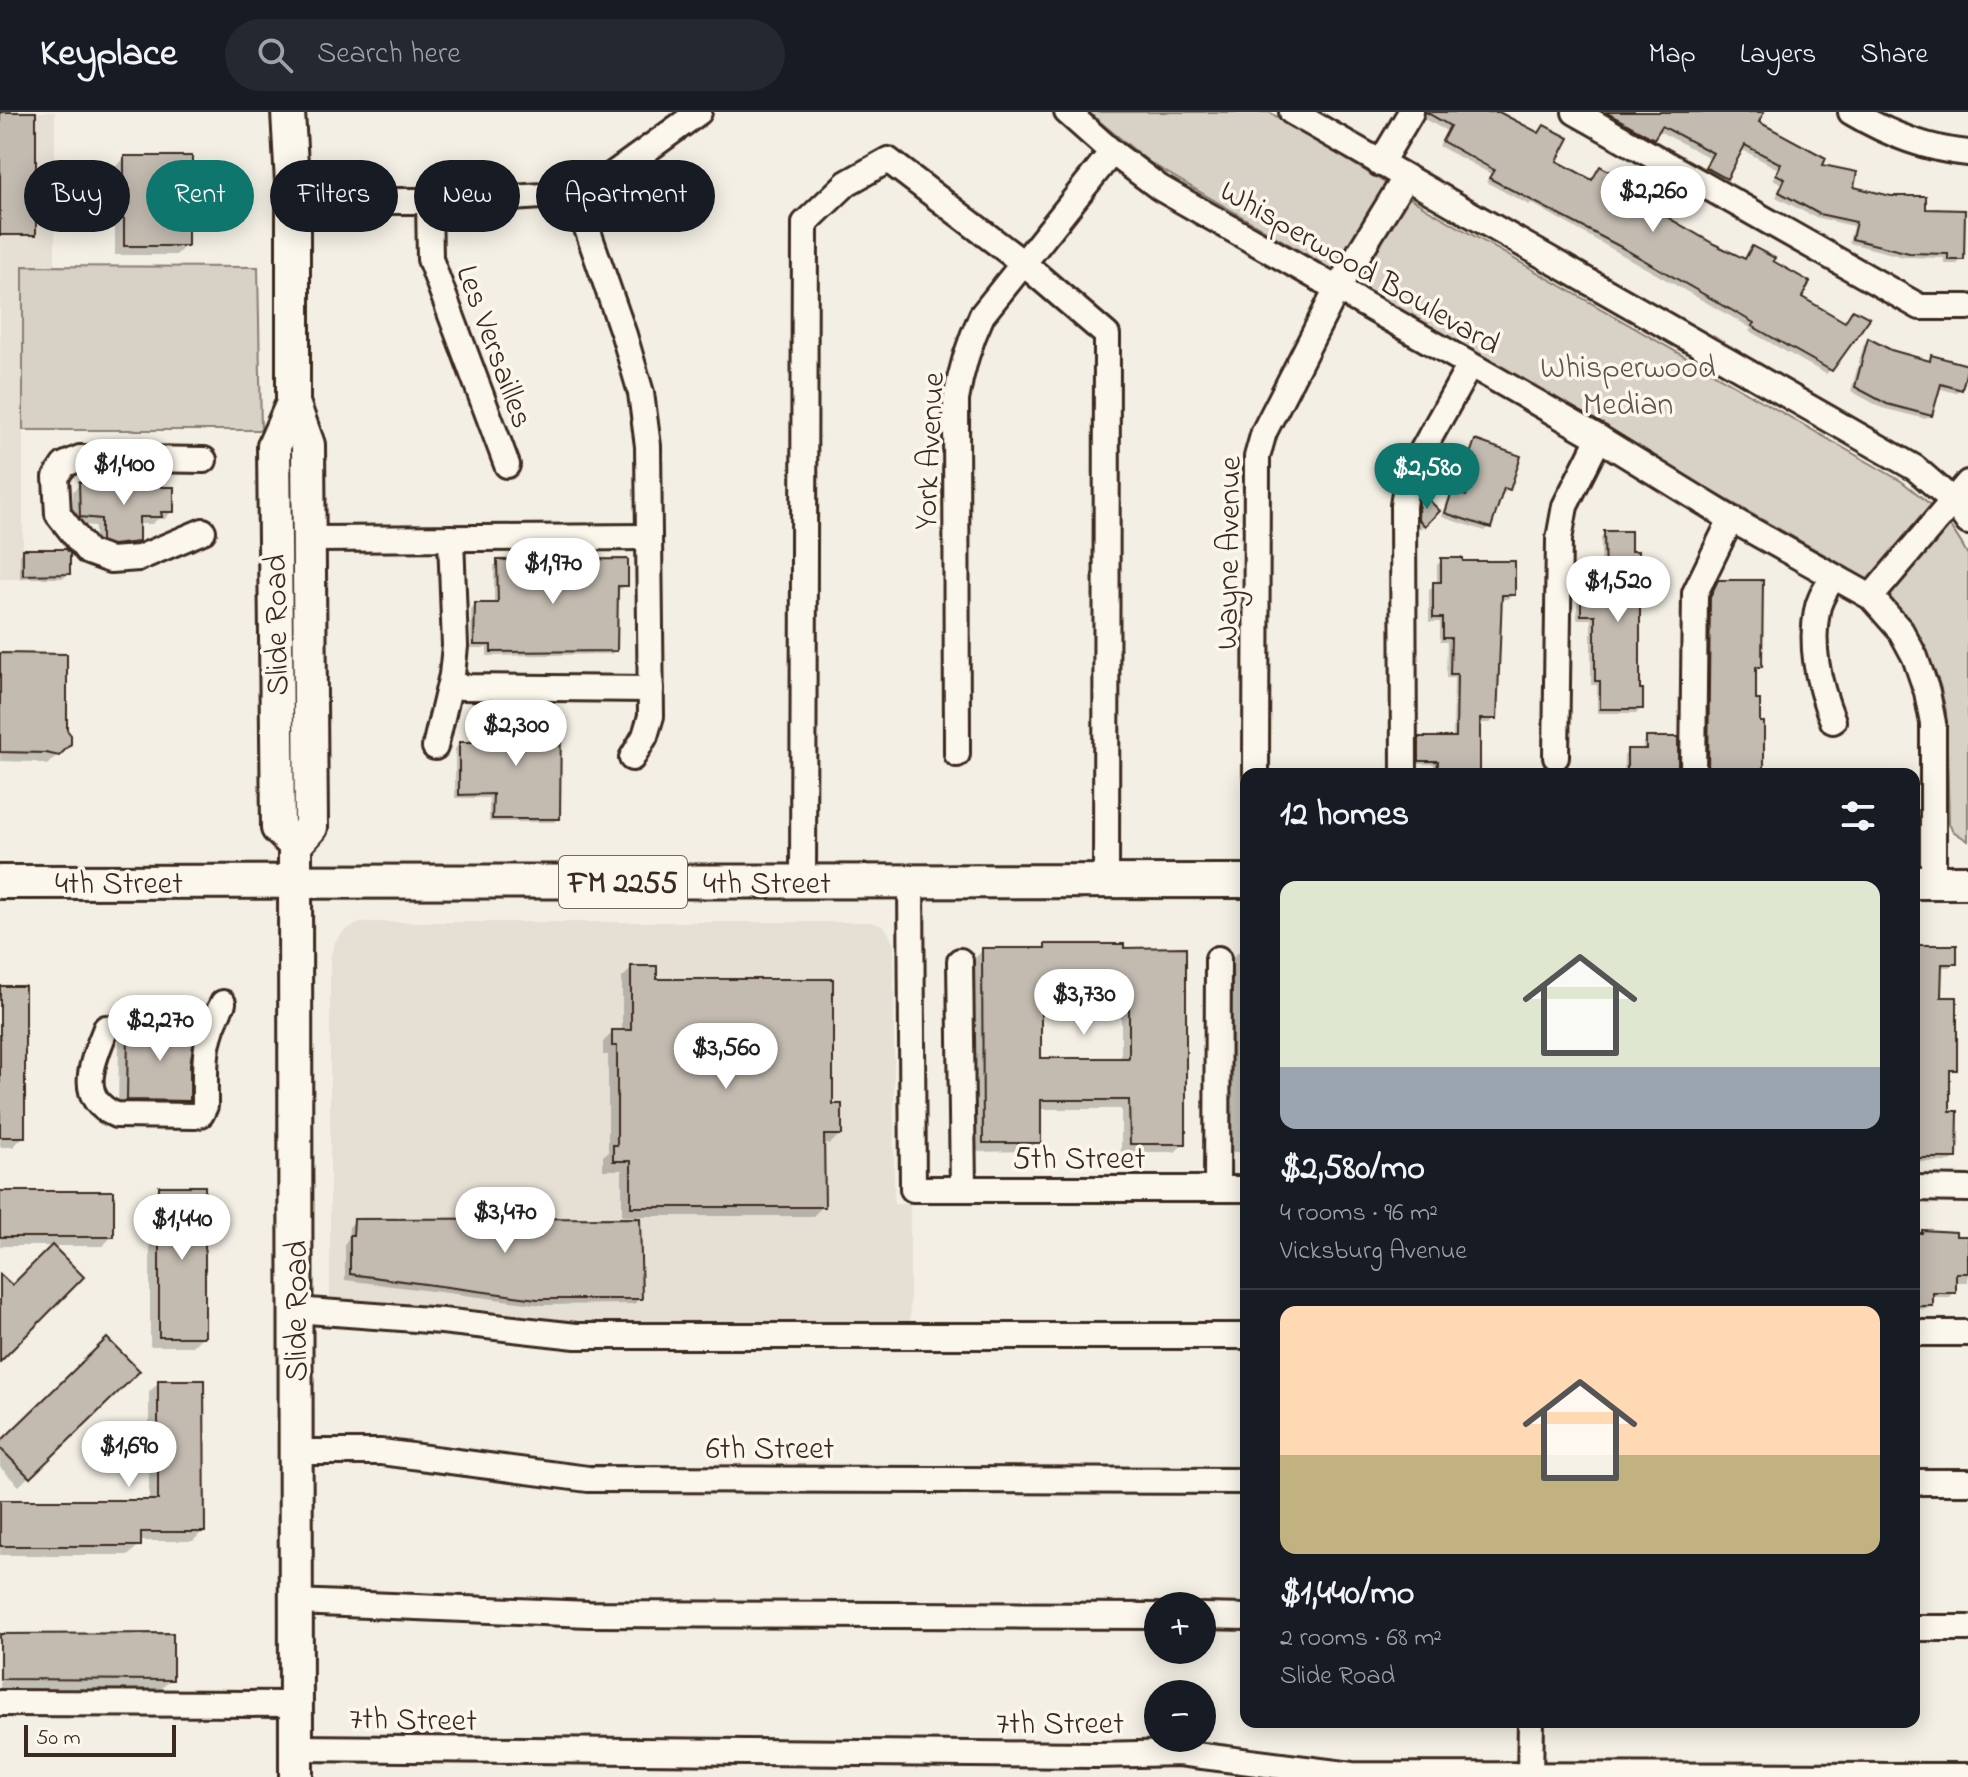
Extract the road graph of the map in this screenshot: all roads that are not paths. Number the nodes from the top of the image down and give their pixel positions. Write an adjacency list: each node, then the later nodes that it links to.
1 (288, 112): 10 (main road, Slide Road)
2 (699, 112): 11 (street)
3 (1067, 112): 8 (street, Whisperwood Boulevard)
4 (1292, 112): 12 (street)
5 (1411, 112): 12 (street)
6 (1575, 112): 19 (street)
7 (1851, 112): 9 (street)
8 (1112, 152): 17 (street, York Avenue); 18 (street, Whisperwood Boulevard)
9 (1968, 153)
10 (291, 160)
11 (633, 160)
12 (1380, 164): 13 (street)
13 (1405, 178): 18 (street, Wayne Avenue); 25 (street)
14 (293, 232): 21 (main road, Slide Road)
15 (430, 232): 24 (street, Les Versailles)
16 (588, 232): 29 (street)
17 (1023, 263): 38 (street, York Avenue); 48 (street); 50 (street)
18 (1337, 289): 20 (street, Whisperwood Boulevard); 41 (street, Wayne Avenue)
19 (1968, 307)
20 (1470, 365): 22 (street, Whisperwood Boulevard); 42 (street)
21 (293, 403): 31 (main road, Slide Road); 44 (main road, Slide Road)
22 (1599, 438): 26 (street, Whisperwood Boulevard); 39 (street)
23 (204, 460): 28 (street)
24 (507, 465)
25 (1960, 492): 27 (street); 33 (street)
26 (1731, 519): 32 (street, Whisperwood Boulevard); 43 (street)
27 (1968, 522)
28 (203, 531)
29 (649, 537): 30 (street); 35 (street)
30 (451, 538): 31 (street); 34 (street)
31 (310, 539): 44 (main road, Slide Road)
32 (1833, 577): 33 (street, Whisperwood Boulevard); 36 (street)
33 (1871, 597): 51 (street, Whisperwood Boulevard)
34 (450, 685): 35 (street); 37 (street)
35 (651, 689): 40 (street)
36 (1833, 721)
37 (435, 747)
38 (957, 754)
39 (1556, 757)
40 (632, 758)
41 (1256, 768)
42 (1404, 768)
43 (1693, 768)
44 (295, 845): 47 (main road, Slide Road)
45 (1240, 881): 50 (main road, 4th Street / FM 2255)
46 (0, 882): 47 (main road, 4th Street / FM 2255)
47 (295, 882): 48 (main road, 4th Street / FM 2255); 64 (main road, Slide Road)
48 (803, 882): 49 (main road, 4th Street / FM 2255)
49 (911, 882): 50 (main road, 4th Street / FM 2255); 60 (street, 5th Street)
50 (1106, 882)
51 (1923, 882): 52 (main road)
52 (1968, 882)
53 (1218, 959): 61 (street)
54 (960, 961): 60 (street)
55 (223, 1003): 58 (street)
56 (106, 1028): 58 (street)
57 (222, 1105): 58 (street)
58 (195, 1116)
59 (1920, 1188): 63 (street)
60 (963, 1189): 61 (street, 5th Street)
61 (1217, 1189): 62 (street, 5th Street)
62 (1240, 1189)
63 (1968, 1189)
64 (295, 1310): 67 (street); 68 (main road, Slide Road)
65 (1920, 1333): 66 (street)
66 (1968, 1333)
67 (1240, 1336)
68 (295, 1452): 69 (street, 6th Street); 72 (main road, Slide Road)
69 (1240, 1481)
70 (1920, 1482): 71 (street)
71 (1968, 1482)
72 (295, 1602): 73 (street); 79 (main road, Slide Road)
73 (1144, 1616)
74 (1216, 1616): 75 (street)
75 (1240, 1617)
76 (1920, 1628): 77 (street)
77 (1968, 1628)
78 (0, 1703): 79 (street)
79 (295, 1704): 81 (main road, Slide Road)
80 (1531, 1728): 83 (street)
81 (296, 1762): 83 (street, 7th Street)
82 (1968, 1776): 83 (street, 7th Street)
83 (1530, 1777)

